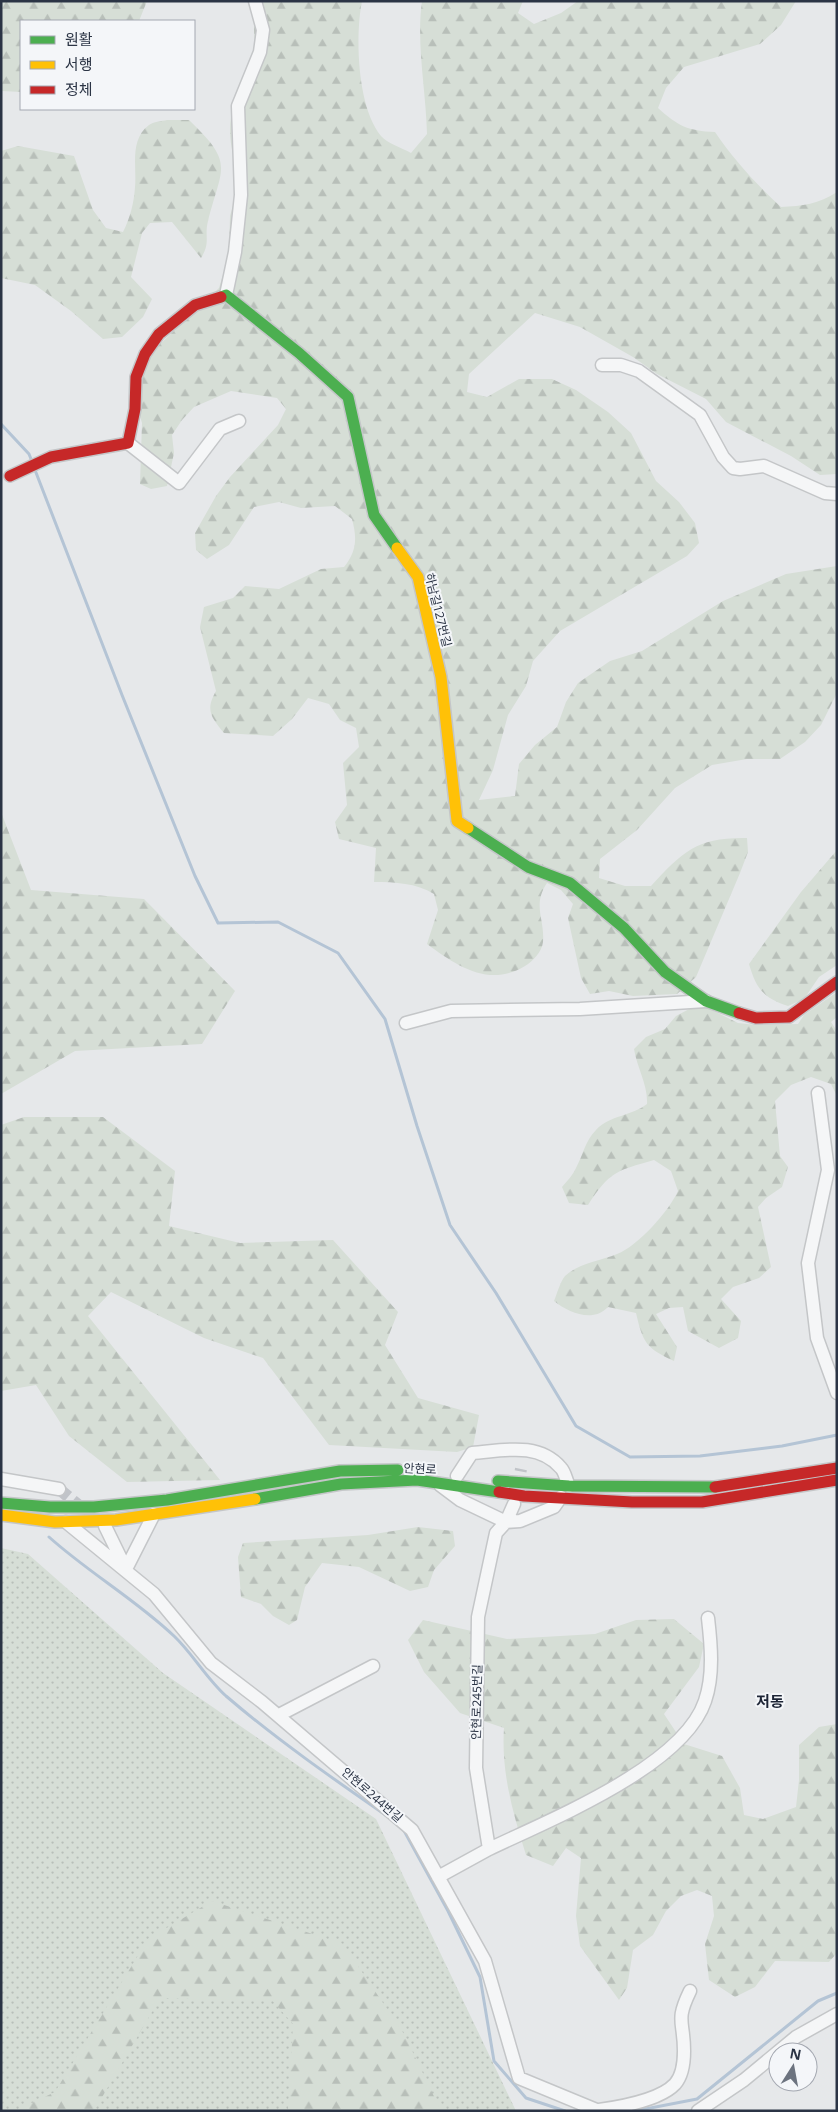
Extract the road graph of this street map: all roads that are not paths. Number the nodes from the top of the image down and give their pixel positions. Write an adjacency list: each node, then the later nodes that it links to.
1 (255, 1): 2 (street)
2 (226, 295): 5 (street); 9 (street, 하남길127번길)
3 (602, 365): 7 (street)
4 (239, 421): 5 (street)
5 (128, 443): 6 (street)
6 (10, 476)
7 (837, 494)
8 (837, 982): 9 (street, 하남길127번길)
9 (706, 1001): 10 (street)
10 (406, 1023)
11 (818, 1092): 12 (street)
12 (837, 1393)
13 (837, 1468): 18 (street, 안현로)
14 (457, 1476): 18 (street, 안현로); 18 (street); 21 (street, 안현로)
15 (1, 1479): 19 (street)
16 (837, 1480): 20 (street, 안현로)
17 (438, 1484): 20 (street, 안현로); 23 (street, 안현로); 26 (street)
18 (569, 1486)
19 (59, 1489)
20 (561, 1497): 26 (street)
21 (1, 1503)
22 (514, 1504): 26 (street, 안현로245번길)
23 (154, 1514): 25 (street, 안현로); 28 (street)
24 (1, 1515): 25 (street, 안현로)
25 (66, 1522): 28 (street, 안현로244번길)
26 (506, 1522): 32 (street, 안현로245번길)
27 (105, 1526): 28 (street)
28 (126, 1569): 31 (street, 안현로244번길)
29 (708, 1618): 32 (street)
30 (373, 1666): 31 (street)
31 (278, 1715): 33 (street, 안현로244번길)
32 (489, 1848): 33 (street)
33 (438, 1877): 36 (street, 안현로244번길)
34 (690, 1991): 36 (street)
35 (837, 2014): 37 (street)
36 (599, 2111)
37 (698, 2111)

